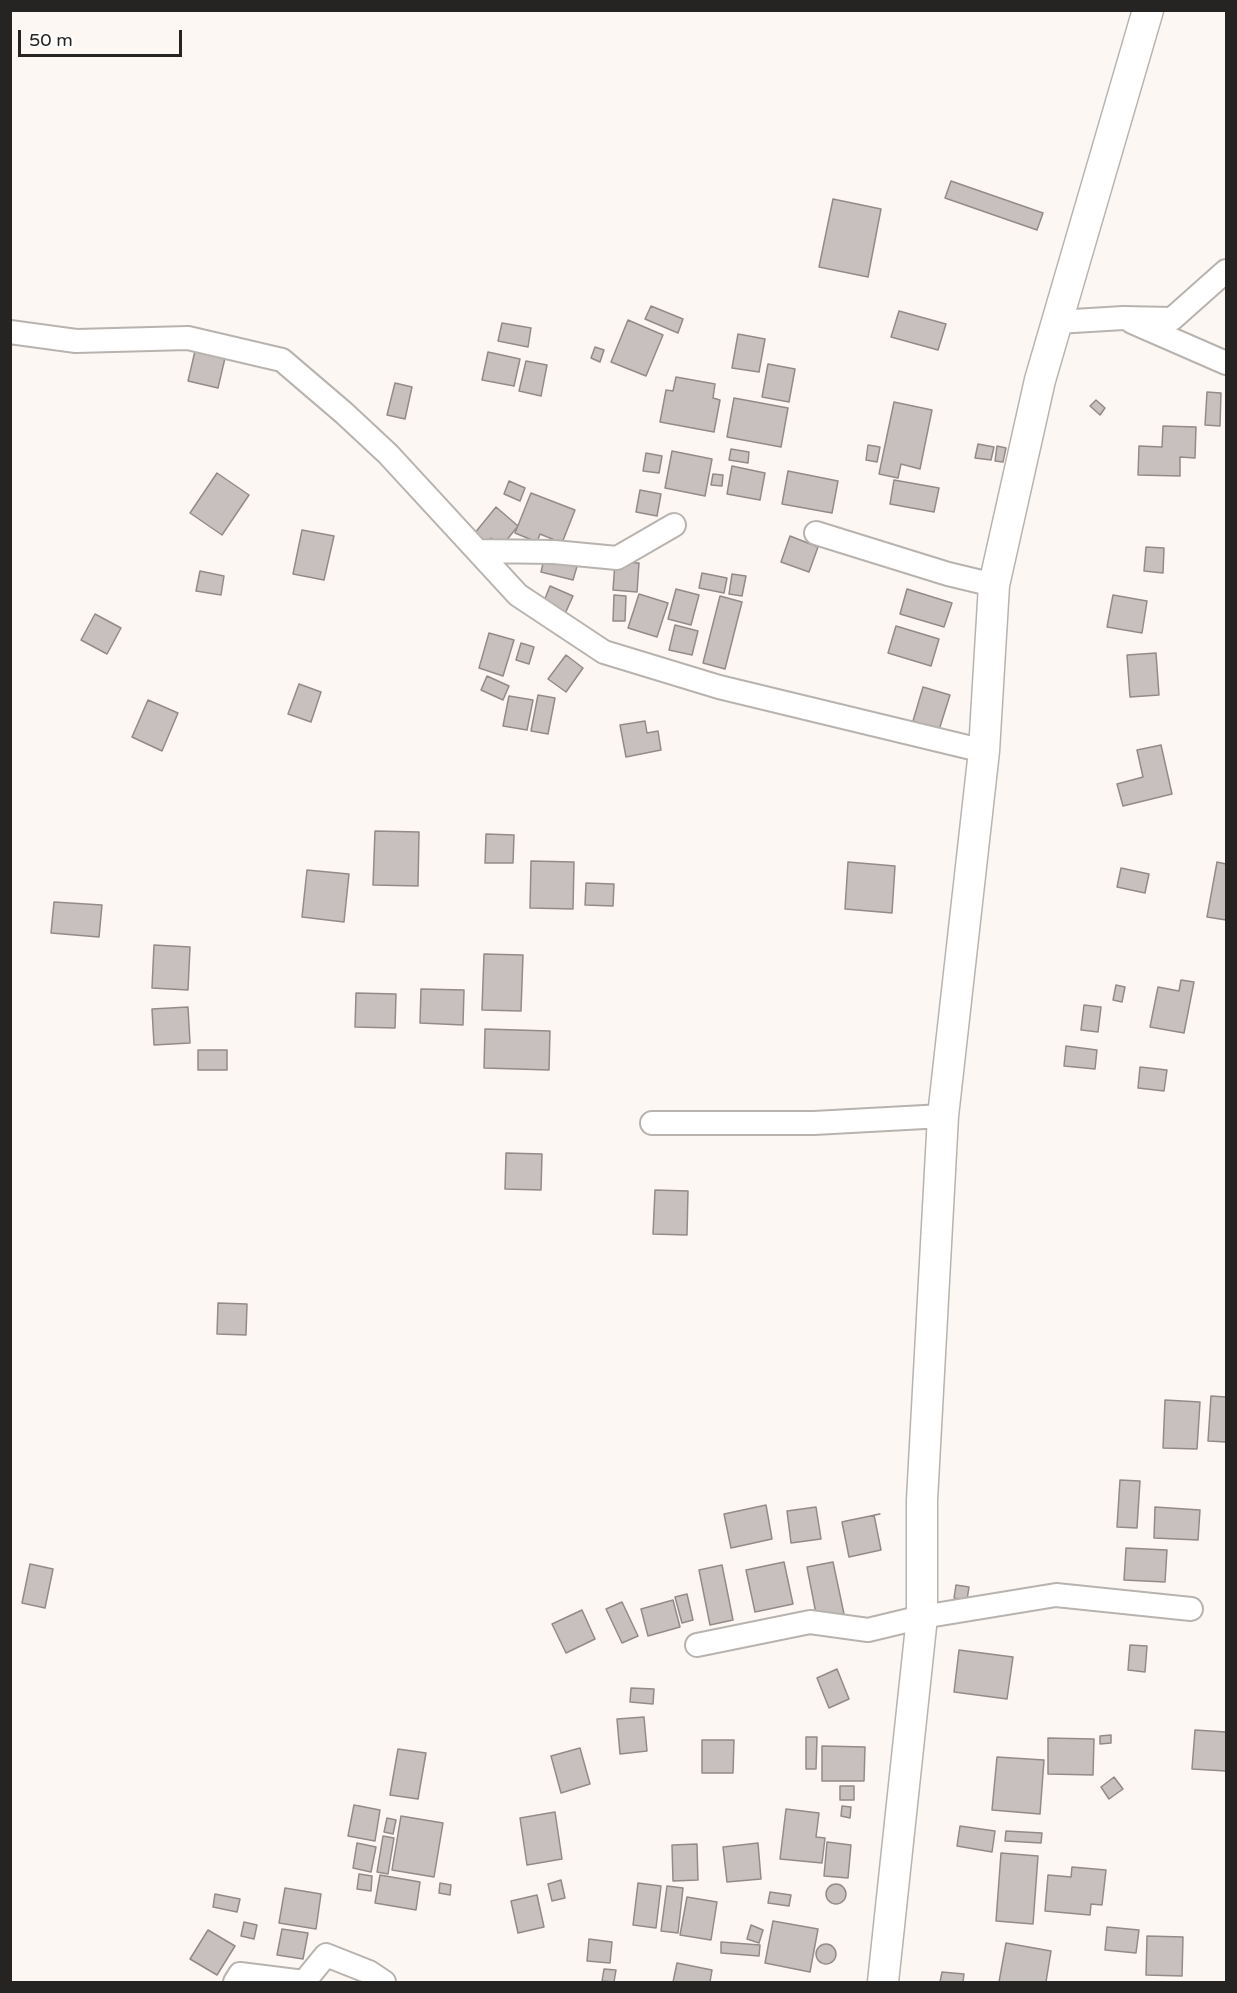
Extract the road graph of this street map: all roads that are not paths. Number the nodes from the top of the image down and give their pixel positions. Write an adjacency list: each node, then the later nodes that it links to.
1 (1148, 10): 4 (main road)
2 (1227, 271): 3 (street)
3 (1123, 318): 4 (street); 6 (street)
4 (1057, 322): 10 (main road)
5 (10, 332): 9 (street)
6 (1227, 363)
7 (674, 525): 9 (street)
8 (816, 533): 10 (street)
9 (479, 551): 11 (street)
10 (994, 585): 11 (main road)
11 (984, 751): 12 (main road)
12 (943, 1116): 13 (street); 15 (main road)
13 (652, 1123)
14 (1191, 1609): 15 (street)
15 (922, 1617): 16 (street); 19 (main road)
16 (697, 1645)
17 (235, 1983): 18 (street)
18 (384, 1983)
19 (883, 1983)

